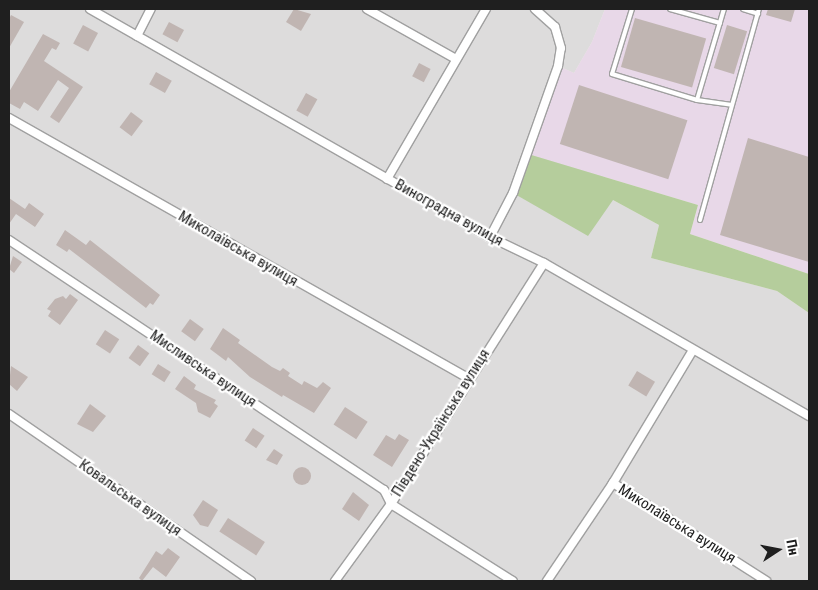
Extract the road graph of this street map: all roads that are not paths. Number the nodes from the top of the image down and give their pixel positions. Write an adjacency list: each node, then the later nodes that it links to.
1 (90, 9): 12 (street, Виноградна вулиця)
2 (151, 9): 12 (street)
3 (367, 9): 13 (street)
4 (486, 9): 13 (street)
5 (535, 9): 19 (street)
6 (632, 9): 14 (lane)
7 (670, 9): 11 (lane)
8 (724, 9): 11 (lane)
9 (743, 9): 10 (lane)
10 (758, 11): 15 (lane)
11 (720, 23): 14 (lane)
12 (136, 36): 17 (street, Виноградна вулиця)
13 (456, 59): 17 (street)
14 (698, 100): 15 (lane)
15 (732, 105): 18 (lane)
16 (9, 118): 23 (street, Миколаївська вулиця)
17 (387, 179): 19 (street, Виноградна вулиця)
18 (700, 220)
19 (490, 237): 21 (street, Виноградна вулиця)
20 (9, 240): 27 (street, Мисливська вулиця)
21 (544, 263): 22 (street, Виноградна вулиця); 23 (street, Південо-Українська вулиця)
22 (693, 350): 25 (street, Виноградна вулиця); 26 (street, Миколаївська вулиця)
23 (468, 378): 27 (street, Південо-Українська вулиця)
24 (9, 414): 28 (street, Ковальська вулиця)
25 (809, 416)
26 (613, 483): 31 (street, Миколаївська вулиця); 32 (street, Миколаївська вулиця)
27 (391, 504): 29 (street, Південо-Українська вулиця); 30 (street)
28 (251, 581)
29 (335, 581)
30 (513, 581)
31 (546, 581)
32 (766, 581)

